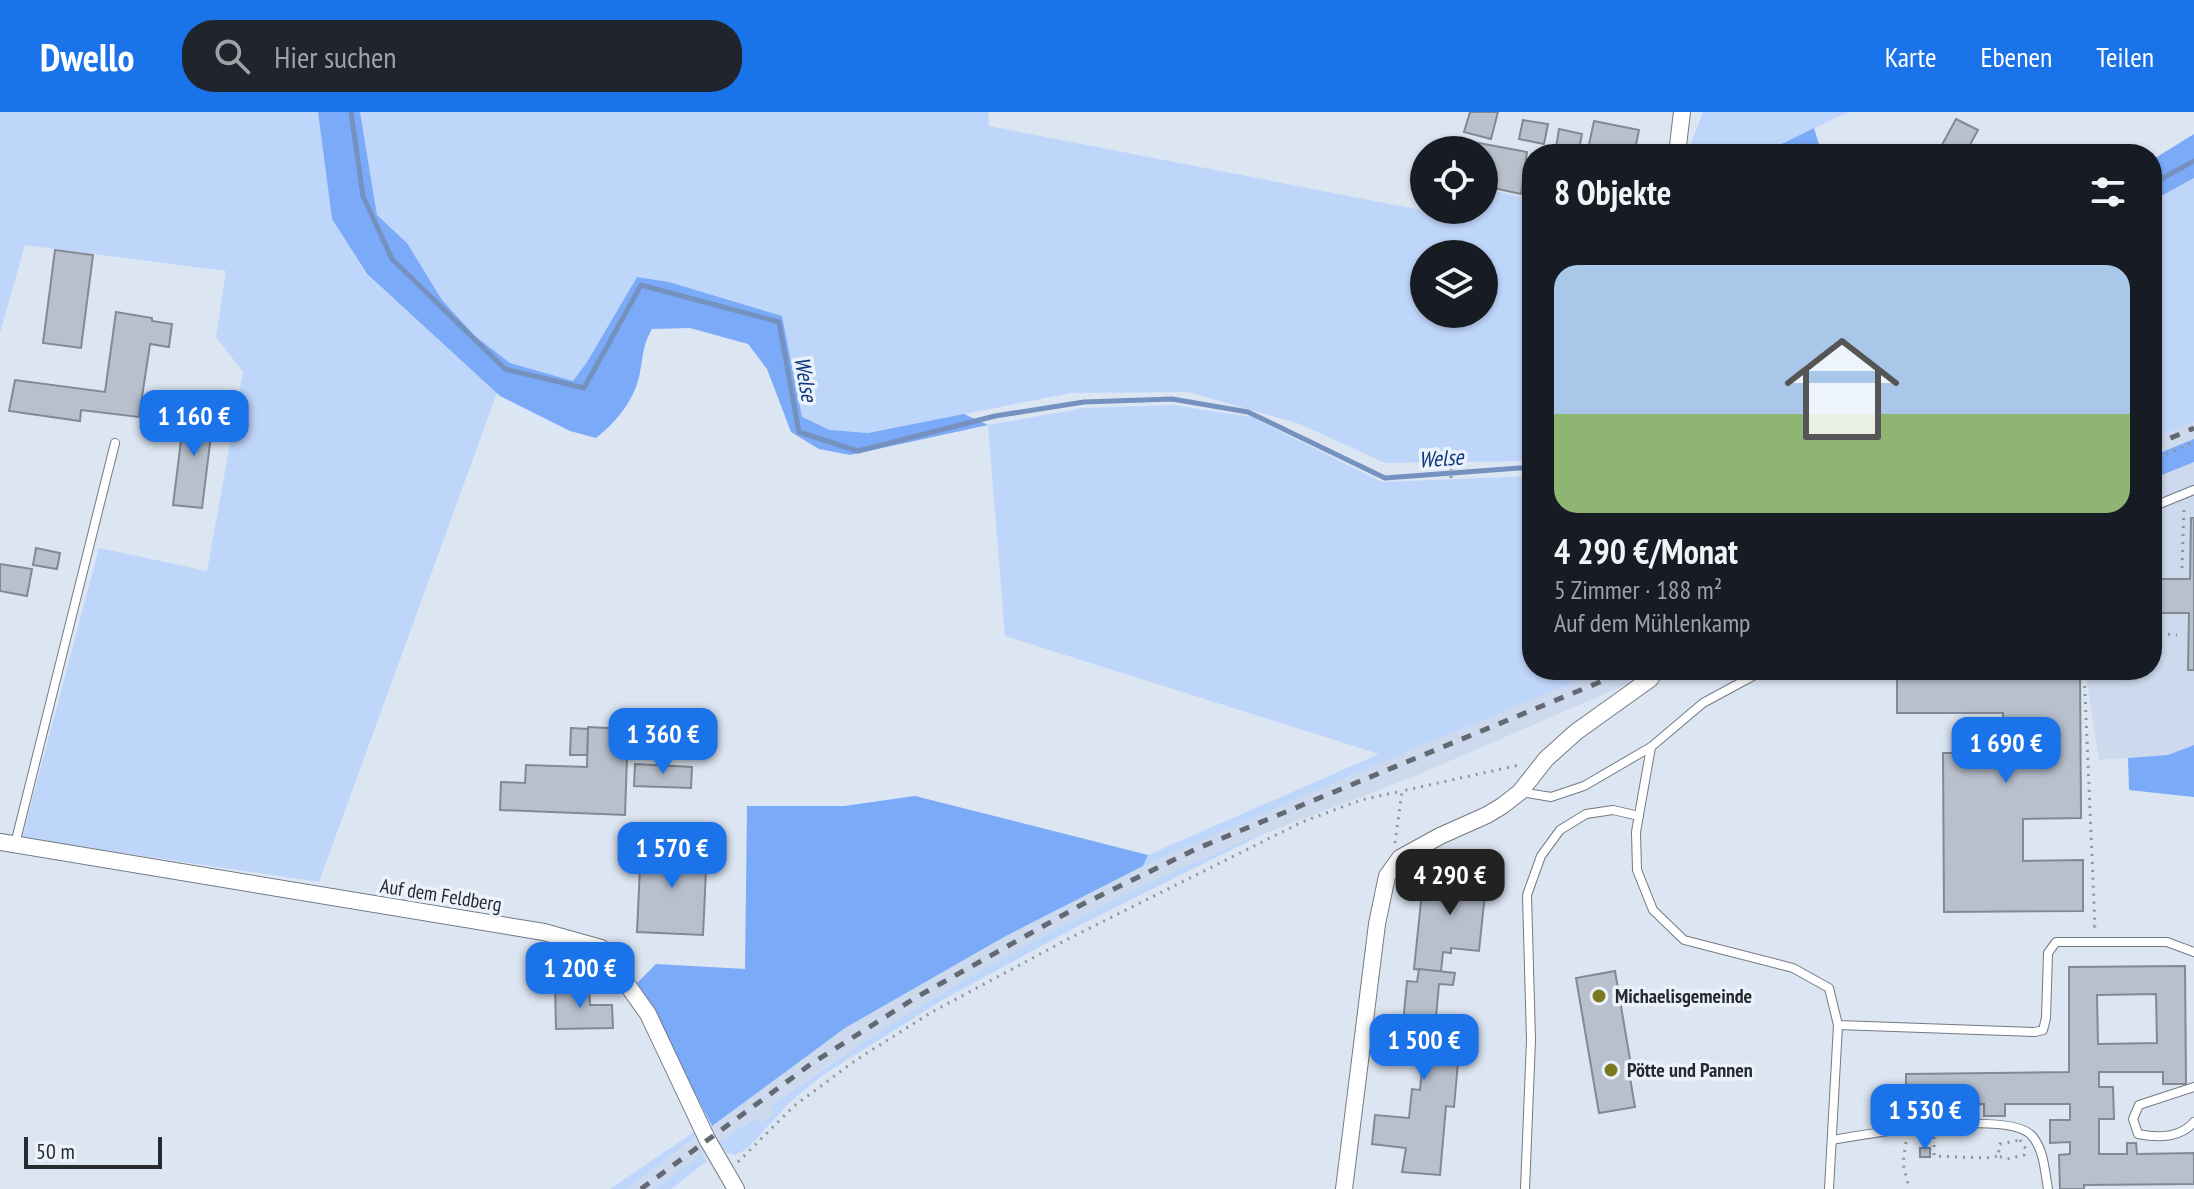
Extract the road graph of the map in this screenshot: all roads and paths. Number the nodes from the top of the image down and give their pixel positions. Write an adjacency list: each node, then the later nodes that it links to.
1 (1682, 112): 2 (street)
2 (1678, 144)
3 (2194, 442): 5 (path)
4 (115, 443): 22 (lane)
5 (2162, 456)
6 (1451, 460): 7 (path)
7 (1451, 480)
8 (2194, 490): 9 (lane)
9 (2185, 494): 10 (lane); 11 (path)
10 (2162, 503)
11 (2182, 568)
12 (2162, 634): 13 (path)
13 (2177, 635)
14 (1649, 680): 18 (street)
15 (1746, 680): 17 (lane)
16 (2084, 680): 24 (path)
17 (1651, 747): 20 (lane); 21 (lane)
18 (1546, 759): 19 (path); 20 (street)
19 (1402, 791): 23 (path); 33 (path)
20 (1520, 792): 23 (street)
21 (1639, 816): 26 (lane); 36 (lane)
22 (8, 843): 33 (street, Auf dem Feldberg)
23 (1392, 869): 35 (street)
24 (2084, 929)
25 (2194, 952): 26 (lane)
26 (1838, 1025): 31 (lane)
27 (2194, 1087): 28 (lane)
28 (2194, 1122)
29 (1933, 1125): 30 (lane); 32 (path); 39 (lane)
30 (1910, 1127): 31 (lane); 38 (path)
31 (1832, 1140): 37 (lane)
32 (1998, 1156): 32 (path)
33 (726, 1171): 34 (street, Auf dem Feldberg)
34 (736, 1189)
35 (1344, 1189)
36 (1525, 1189)
37 (1829, 1189)
38 (1909, 1189)
39 (2048, 1189)

